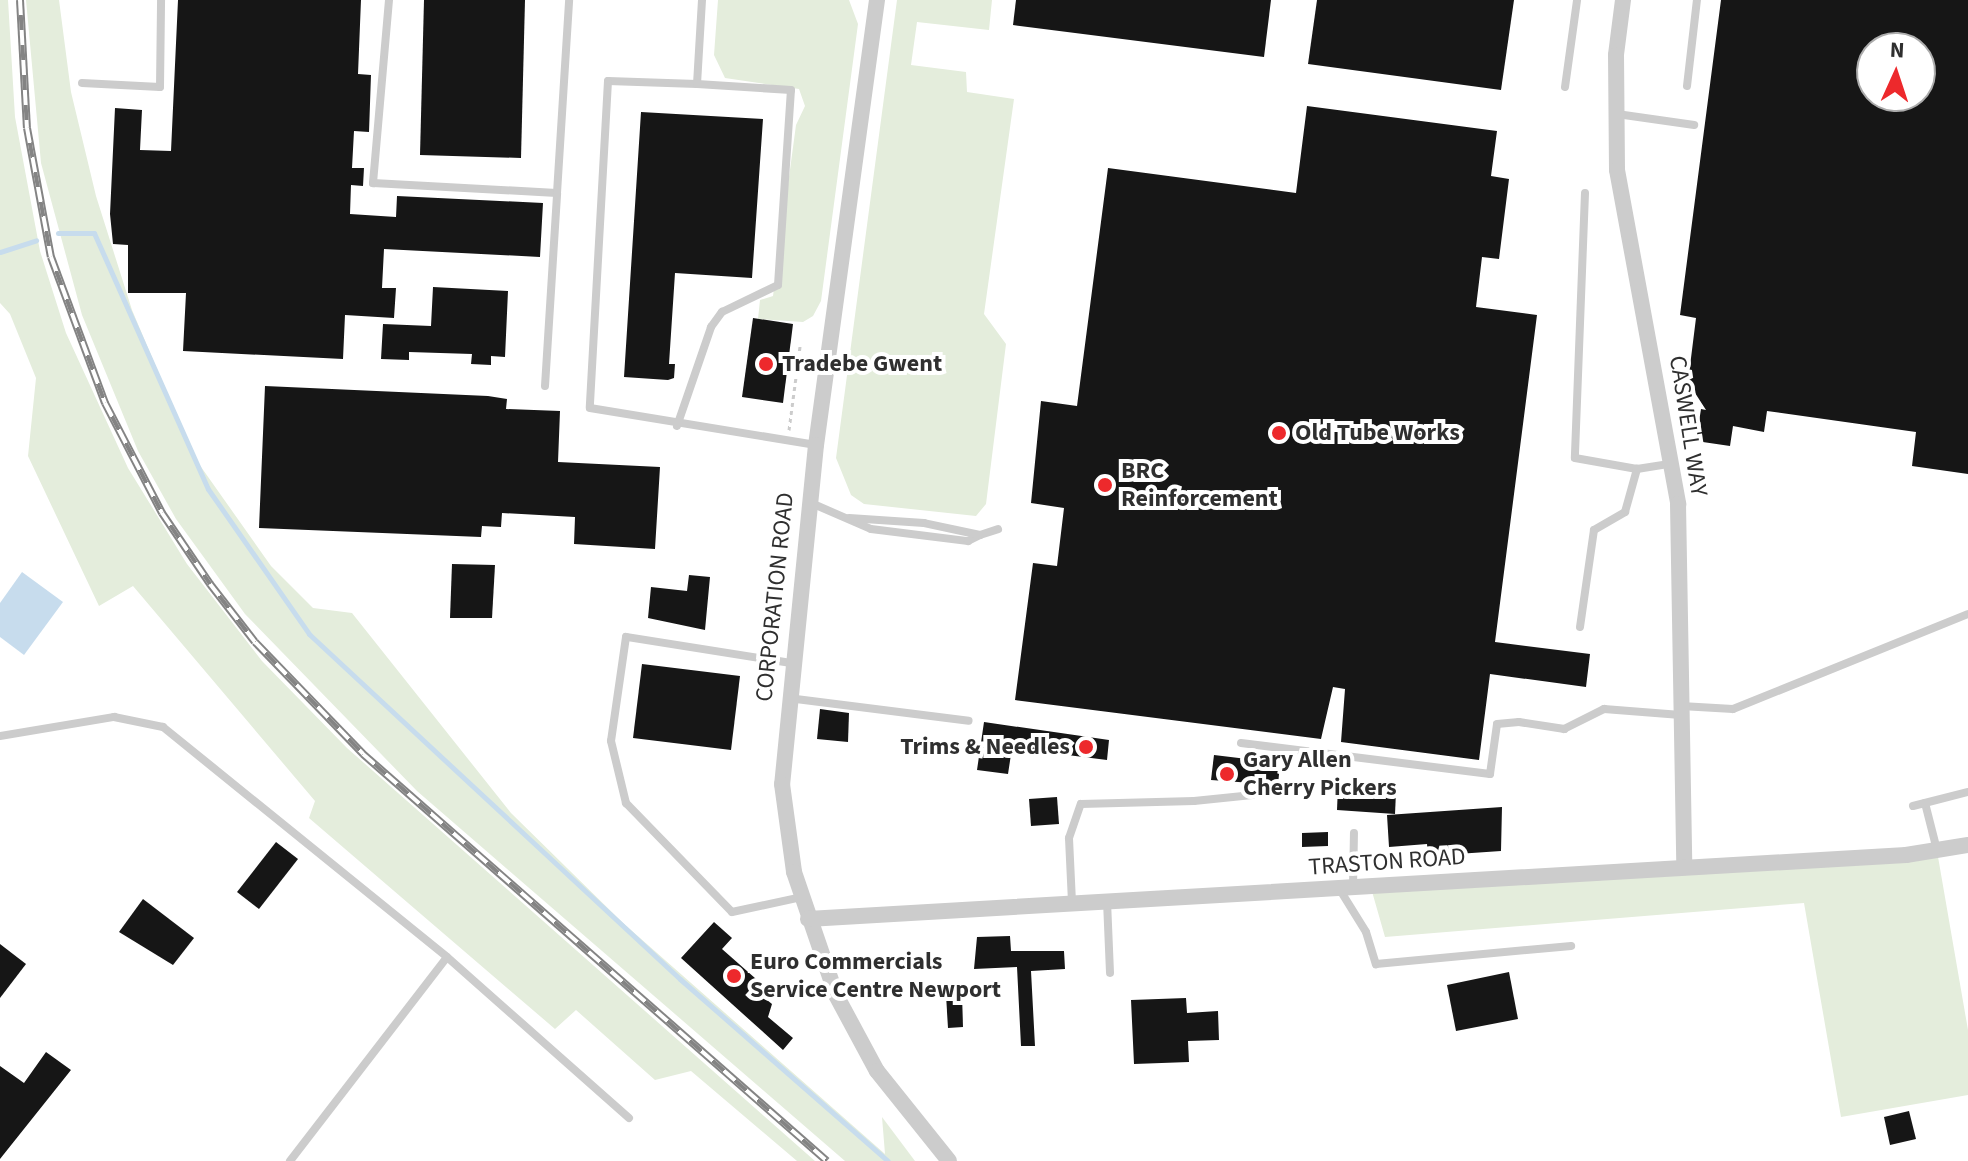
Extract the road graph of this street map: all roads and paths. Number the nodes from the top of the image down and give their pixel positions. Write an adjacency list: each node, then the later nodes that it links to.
1 (161, 0): 9 (lane)
2 (389, 0): 15 (lane)
3 (569, 0): 15 (lane)
4 (702, 0): 10 (lane)
5 (877, 0): 21 (street, CORPORATION ROAD)
6 (1577, 0): 12 (lane)
7 (1623, 0): 13 (street, CASWELL WAY)
8 (1697, 0): 11 (lane)
9 (82, 83)
10 (697, 84): 19 (lane); 19 (lane)
11 (1687, 86)
12 (1565, 87)
13 (1617, 114): 14 (lane); 22 (street, CASWELL WAY)
14 (1694, 125)
15 (557, 193): 18 (lane)
16 (1585, 193): 23 (lane)
17 (800, 346): 20 (path)
18 (545, 386)
19 (677, 426): 20 (lane)
20 (787, 441): 21 (lane)
21 (816, 445): 24 (street, CORPORATION ROAD)
22 (1674, 463): 23 (lane); 30 (street, CASWELL WAY)
23 (1637, 469): 27 (lane)
24 (810, 503): 25 (lane); 28 (street, CORPORATION ROAD)
25 (998, 529)
26 (1968, 614): 30 (lane)
27 (1580, 627)
28 (791, 663): 29 (street, CORPORATION ROAD); 43 (lane)
29 (787, 698): 31 (lane); 43 (street, CORPORATION ROAD)
30 (1680, 710): 33 (lane); 41 (street, CASWELL WAY)
31 (969, 721)
32 (0, 736): 48 (lane)
33 (1241, 743)
34 (1302, 790): 45 (lane)
35 (1968, 792): 36 (lane)
36 (1925, 803): 37 (lane); 40 (lane)
37 (1913, 806)
38 (1354, 833): 42 (lane)
39 (1968, 845): 40 (street, TRASTON ROAD)
40 (1937, 851): 41 (street, TRASTON ROAD)
41 (1684, 864): 42 (street, TRASTON ROAD)
42 (1346, 890): 44 (street, TRASTON ROAD); 47 (lane)
43 (802, 897): 46 (street, CORPORATION ROAD)
44 (1107, 900): 45 (street, TRASTON ROAD); 49 (lane)
45 (1072, 902): 46 (street, TRASTON ROAD)
46 (808, 919): 51 (street, CORPORATION ROAD)
47 (1571, 946)
48 (447, 957): 52 (lane); 53 (lane)
49 (1110, 973)
50 (886, 986): 51 (lane)
51 (836, 995): 54 (street, CORPORATION ROAD)
52 (629, 1118)
53 (290, 1161)
54 (949, 1161)

